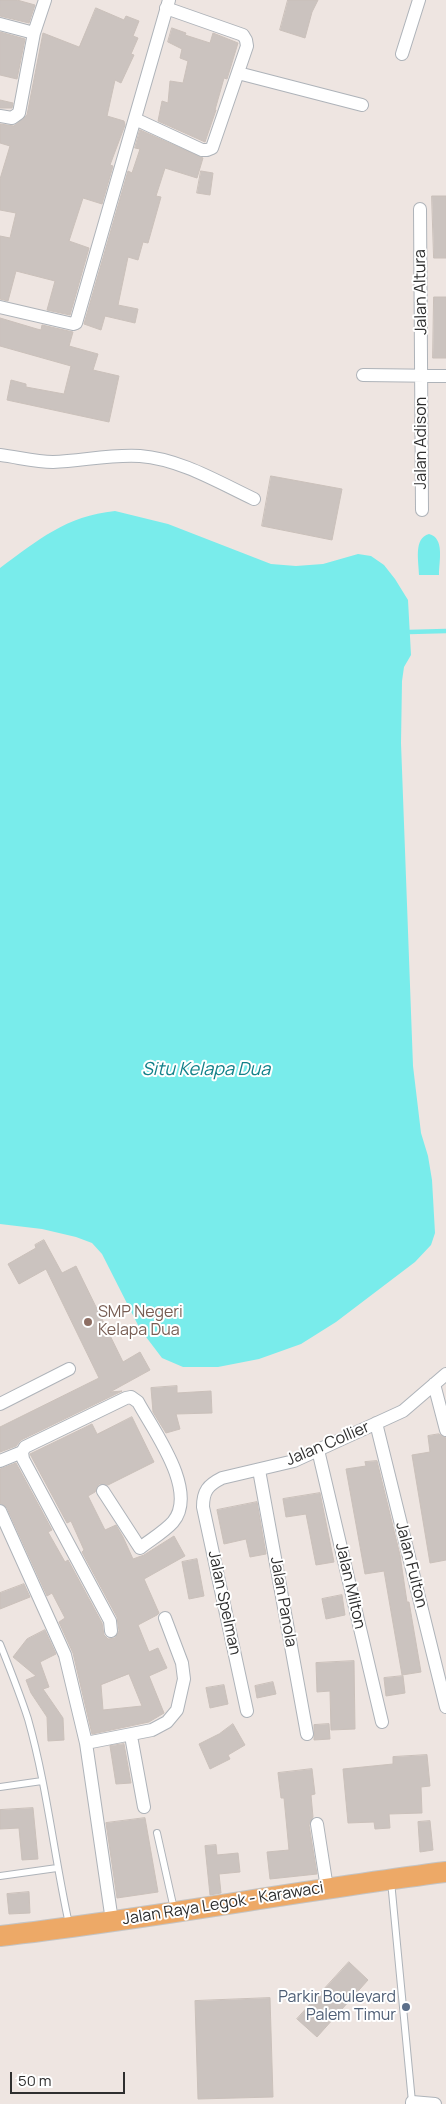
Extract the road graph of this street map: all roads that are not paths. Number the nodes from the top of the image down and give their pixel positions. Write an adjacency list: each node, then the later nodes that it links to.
1 (45, 0): 5 (street)
2 (419, 0): 6 (street)
3 (168, 4): 7 (street); 10 (street)
4 (0, 24): 5 (street)
5 (34, 33): 9 (street)
6 (402, 54)
7 (238, 73): 8 (street); 10 (street)
8 (362, 105)
9 (0, 116)
10 (135, 119): 12 (street)
11 (420, 209): 14 (street, Jalan Altura)
12 (0, 307)
13 (363, 375): 14 (street)
14 (422, 375): 15 (street); 18 (street, Jalan Adison)
15 (446, 376)
16 (0, 455): 17 (street)
17 (254, 499)
18 (422, 510)
19 (69, 1369): 22 (street)
20 (446, 1374): 21 (street, Jalan Collier)
21 (434, 1384): 23 (street, Jalan Collier); 24 (street)
22 (0, 1404)
23 (376, 1423): 25 (street, Jalan Collier); 35 (street, Jalan Fulton)
24 (446, 1430)
25 (318, 1450): 28 (street, Jalan Collier); 37 (street, Jalan Milton)
26 (22, 1452): 27 (street); 29 (street); 33 (street)
27 (0, 1461)
28 (259, 1470): 30 (street, Jalan Collier); 38 (street, Jalan Panola)
29 (103, 1491)
30 (203, 1496): 36 (street, Jalan Spelman)
31 (0, 1511): 40 (street)
32 (165, 1618): 39 (street)
33 (112, 1631)
34 (0, 1644): 41 (lane)
35 (446, 1707)
36 (247, 1711)
37 (382, 1722)
38 (307, 1734)
39 (131, 1736): 40 (street); 43 (street)
40 (86, 1743): 52 (street)
41 (42, 1781): 42 (lane); 46 (lane)
42 (0, 1787)
43 (144, 1807)
44 (317, 1824): 50 (street)
45 (157, 1832): 51 (lane)
46 (57, 1868): 48 (lane); 53 (lane)
47 (446, 1872): 49 (main road, Jalan Raya Legok - Karawaci)
48 (0, 1876)
49 (391, 1879): 50 (main road, Jalan Raya Legok - Karawaci); 55 (lane)
50 (327, 1888): 51 (main road, Jalan Raya Legok - Karawaci)
51 (174, 1910): 52 (main road, Jalan Raya Legok - Karawaci)
52 (112, 1921): 53 (main road, Jalan Raya Legok - Karawaci)
53 (70, 1928): 54 (main road, Jalan Raya Legok - Karawaci)
54 (0, 1936)
55 (412, 2103): 56 (street)
56 (435, 2104)

